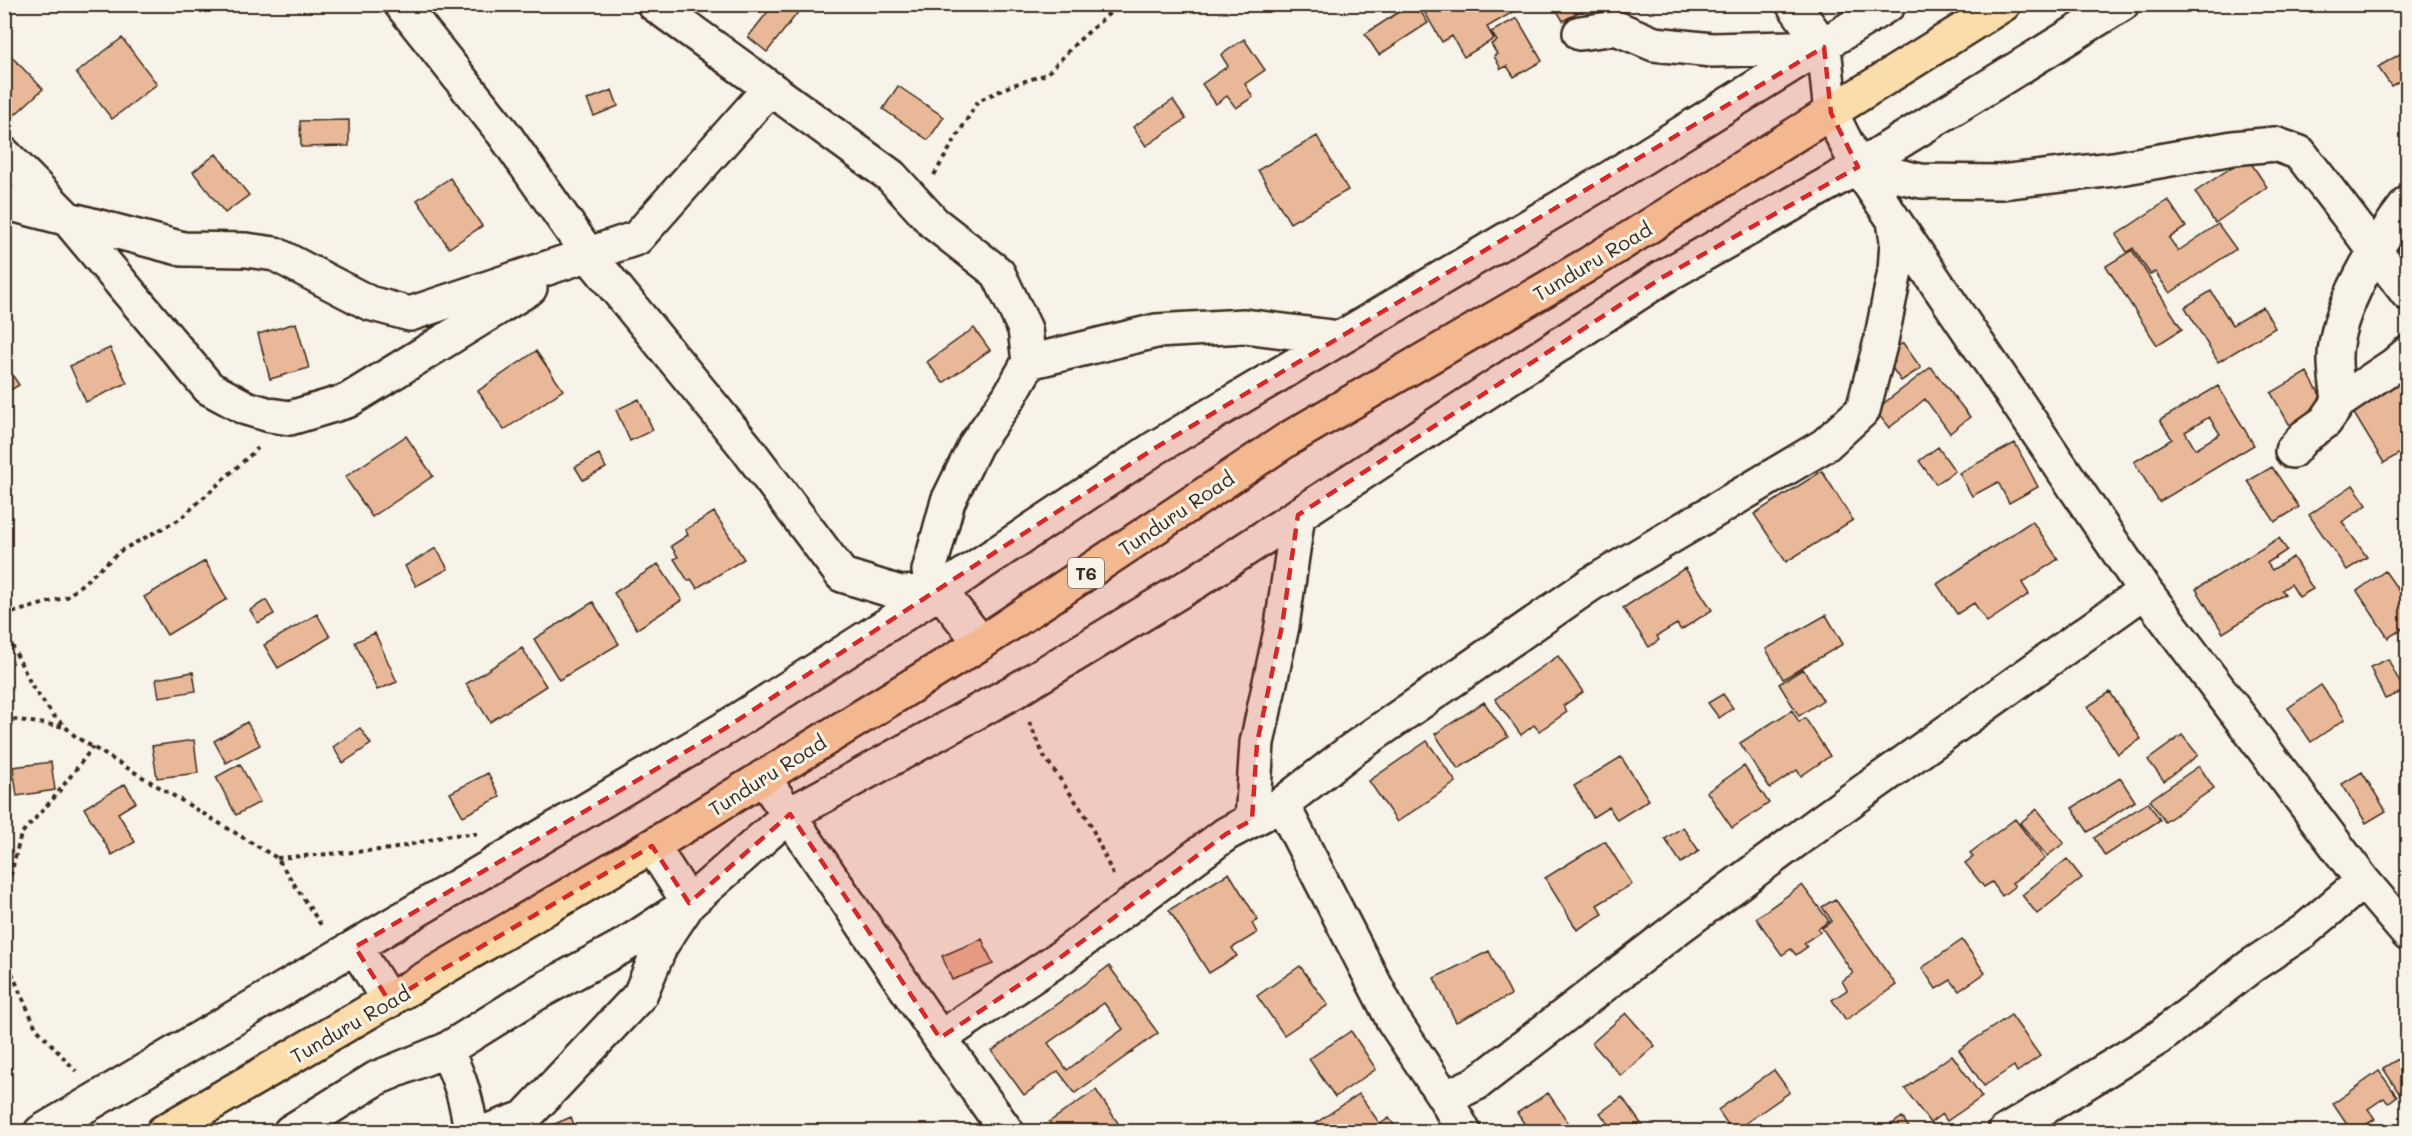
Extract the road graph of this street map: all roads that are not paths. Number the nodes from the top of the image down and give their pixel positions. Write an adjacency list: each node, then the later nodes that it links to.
1 (401, 4): 18 (street)
2 (654, 4): 9 (street)
3 (1889, 4): 8 (street)
4 (2004, 4): 10 (highway, Tunduru Road / T6)
5 (2122, 4): 12 (street)
6 (1807, 10): 8 (street)
7 (1580, 33): 8 (street)
8 (1824, 47): 10 (street); 20 (street)
9 (770, 88): 18 (street); 22 (street)
10 (1831, 113): 12 (street); 28 (highway, Tunduru Road / T6)
11 (4, 154): 15 (street)
12 (1858, 167): 16 (street); 17 (street); 25 (street)
13 (4, 202): 15 (street)
14 (2408, 203): 17 (street)
15 (66, 217): 18 (street); 18 (street)
16 (1894, 221): 27 (street); 30 (street)
17 (2375, 251): 19 (street); 23 (street)
18 (588, 254): 26 (street)
19 (2408, 294)
20 (1340, 338): 22 (street); 26 (street)
21 (2408, 353): 23 (street)
22 (1029, 362): 26 (street)
23 (2340, 402): 24 (street)
24 (2292, 451)
25 (1298, 515): 31 (street); 32 (street)
26 (940, 591): 28 (street); 37 (street)
27 (2145, 591): 34 (street); 41 (street)
28 (981, 642): 29 (highway, Tunduru Road / T6)
29 (763, 777): 31 (street); 33 (highway, Tunduru Road / T6)
30 (1282, 804): 32 (street); 41 (street)
31 (790, 814): 35 (street); 39 (street)
32 (1252, 820): 39 (street)
33 (652, 846): 35 (street); 38 (highway, Tunduru Road / T6)
34 (2363, 881): 36 (street); 49 (street)
35 (689, 903): 40 (street); 46 (street)
36 (2408, 934)
37 (349, 951): 38 (street); 43 (street)
38 (389, 1001): 44 (highway, Tunduru Road / T6)
39 (940, 1038): 47 (street)
40 (446, 1050): 42 (street); 45 (street)
41 (1445, 1098): 48 (street)
42 (306, 1128)
43 (41, 1131)
44 (163, 1131)
45 (471, 1131)
46 (485, 1131)
47 (1007, 1131)
48 (1464, 1131)
49 (2004, 1131)

